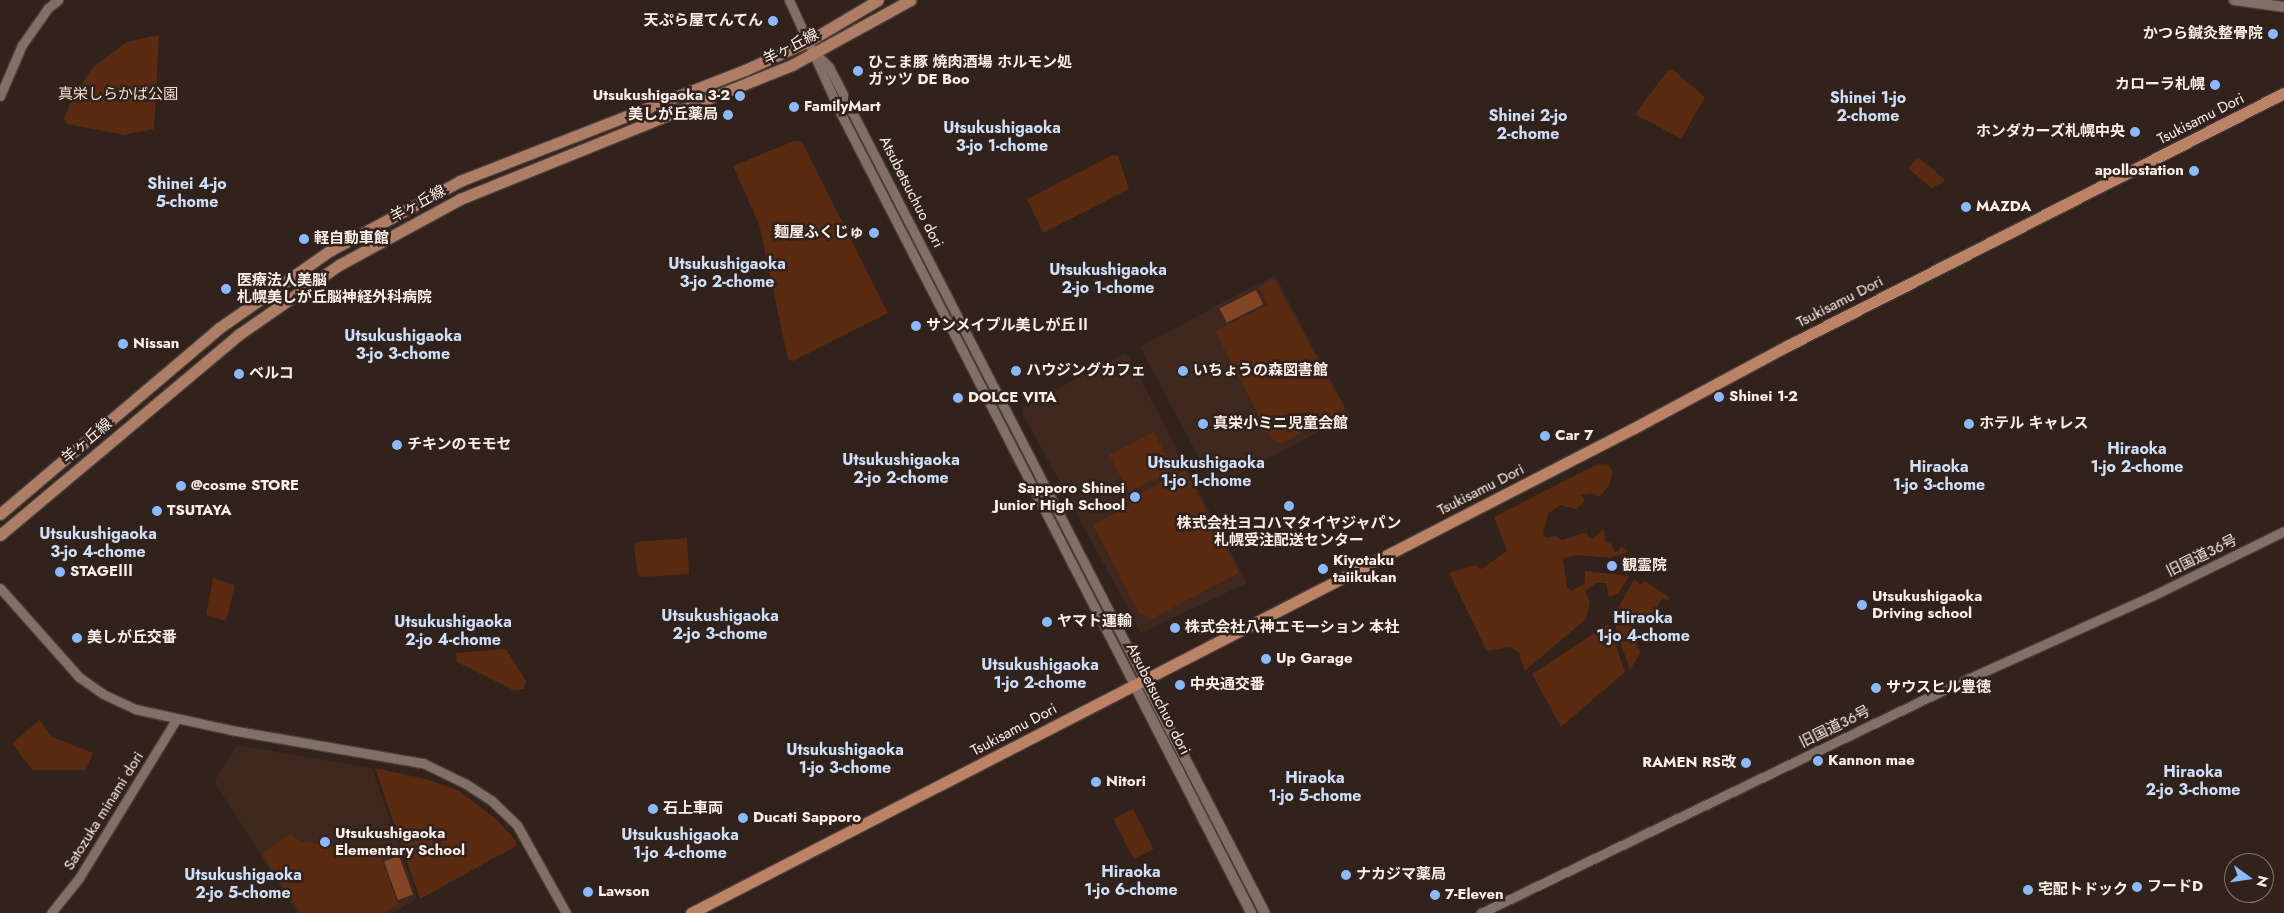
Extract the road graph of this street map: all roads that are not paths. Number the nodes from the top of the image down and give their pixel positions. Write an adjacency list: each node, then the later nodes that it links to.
1 (58, 0): 10 (street)
2 (789, 0): 7 (street, Atsubetsuchuo dori)
3 (878, 0): 7 (main road, 羊ヶ丘線)
4 (910, 0): 8 (main road, 羊ヶ丘線)
5 (2234, 0): 6 (main road)
6 (2284, 7)
7 (809, 41): 8 (street, Atsubetsuchuo dori); 11 (main road, 羊ヶ丘線)
8 (815, 53): 13 (main road, 羊ヶ丘線); 15 (street, Atsubetsuchuo dori)
9 (2284, 94): 15 (highway, Tsukisamu Dori)
10 (0, 96)
11 (0, 514)
12 (2284, 531): 22 (street, 旧国道36号)
13 (0, 534)
14 (0, 588): 16 (street)
15 (1139, 681): 19 (highway, Tsukisamu Dori); 20 (main road, Atsubetsuchuo dori); 21 (main road, Atsubetsuchuo dori)
16 (176, 720): 17 (street, Satozuka minami dori); 18 (street)
17 (52, 913)
18 (566, 913)
19 (691, 913)
20 (1251, 913)
21 (1265, 913)
22 (1482, 913)

